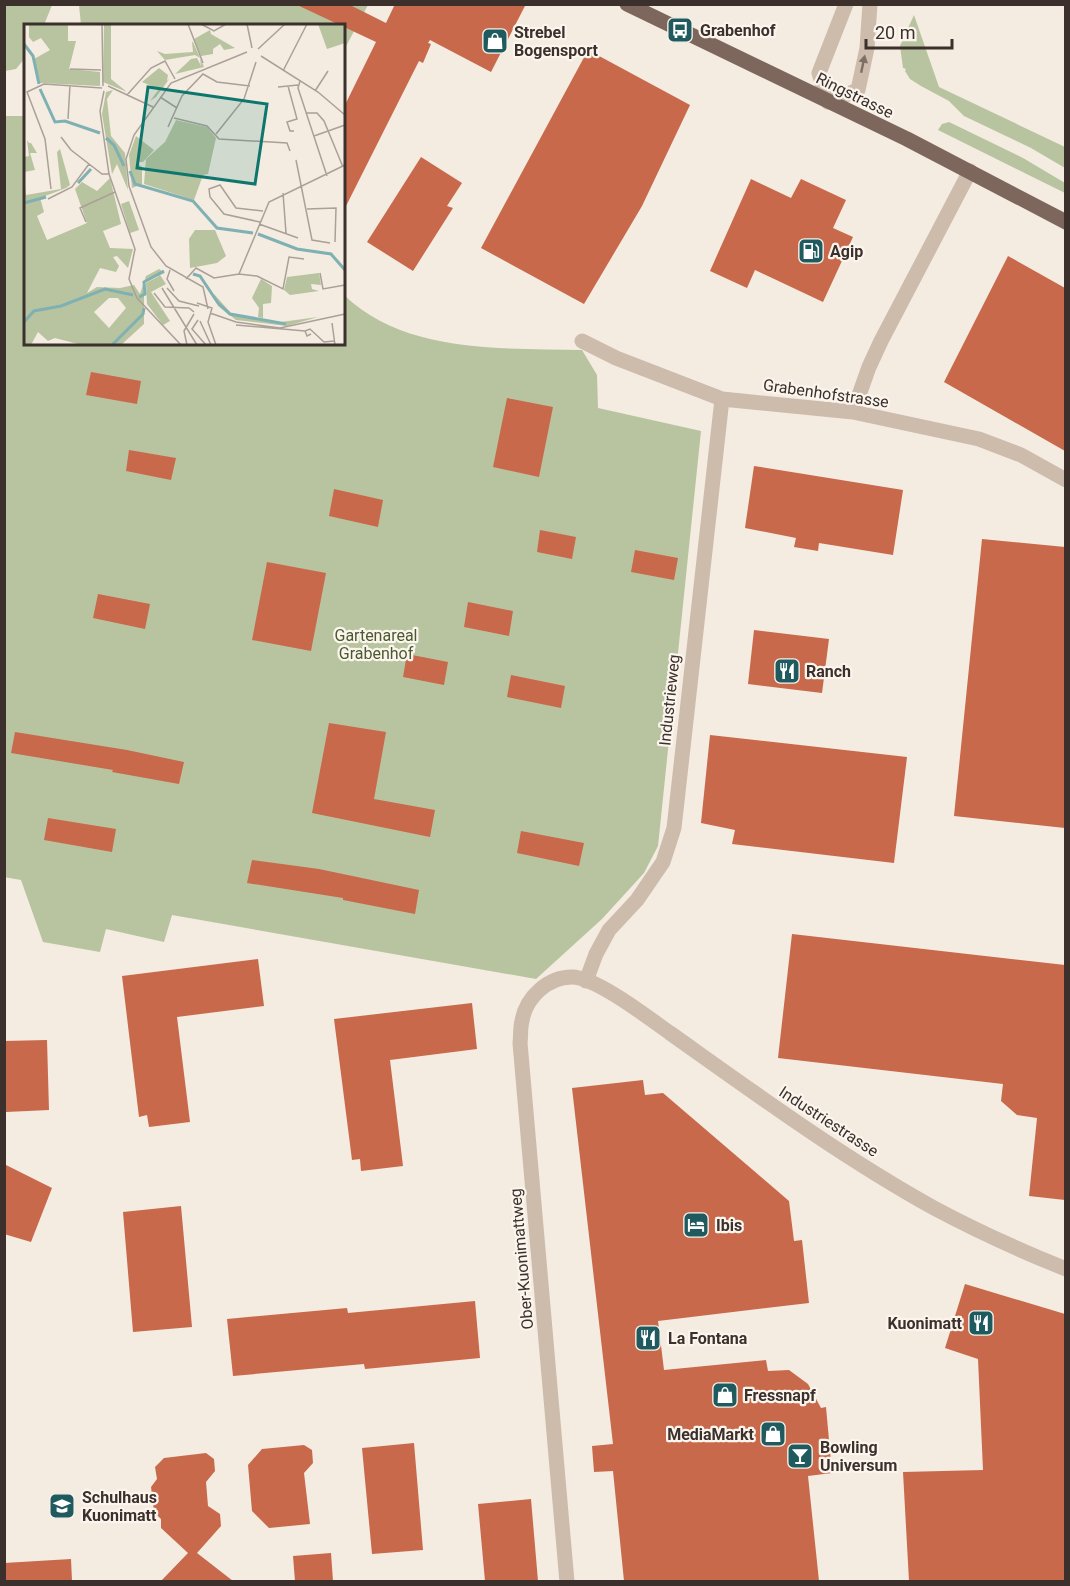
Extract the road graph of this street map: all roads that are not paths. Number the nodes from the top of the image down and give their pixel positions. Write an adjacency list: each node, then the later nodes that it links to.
1 (627, 4): 4 (main road, Ringstrasse)
2 (846, 4): 4 (street)
3 (870, 4): 4 (street, one-way to 3)
4 (828, 102): 5 (main road, Ringstrasse)
5 (969, 171): 6 (main road, Ringstrasse); 9 (street)
6 (1065, 222)
7 (582, 341): 8 (street, Grabenhofstrasse)
8 (722, 399): 9 (street, Grabenhofstrasse); 11 (street, Industrieweg)
9 (853, 412): 10 (street, Grabenhofstrasse)
10 (1065, 480)
11 (586, 981): 12 (street, Industriestrasse); 13 (street, Ober-Kuonimattweg)
12 (1065, 1269)
13 (567, 1581)

